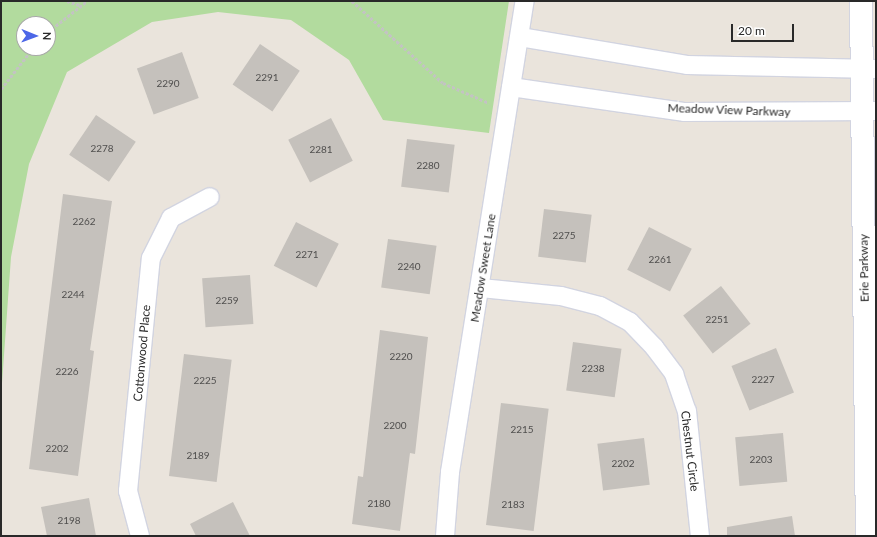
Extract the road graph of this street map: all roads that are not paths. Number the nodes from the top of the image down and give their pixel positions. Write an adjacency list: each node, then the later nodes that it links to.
1 (525, 1): 3 (street, Meadow Sweet Lane)
2 (861, 1): 4 (main road, Erie Parkway)
3 (520, 37): 4 (street); 5 (street, Meadow Sweet Lane)
4 (869, 69): 6 (main road, Erie Parkway)
5 (512, 87): 6 (street, Meadow View Parkway); 8 (street, Meadow Sweet Lane)
6 (869, 111): 12 (main road, Erie Parkway)
7 (210, 196): 9 (street, Cottonwood Place)
8 (481, 288): 10 (street, Meadow Sweet Lane); 11 (street, Chestnut Circle)
9 (140, 536)
10 (445, 536)
11 (700, 536)
12 (867, 536)

